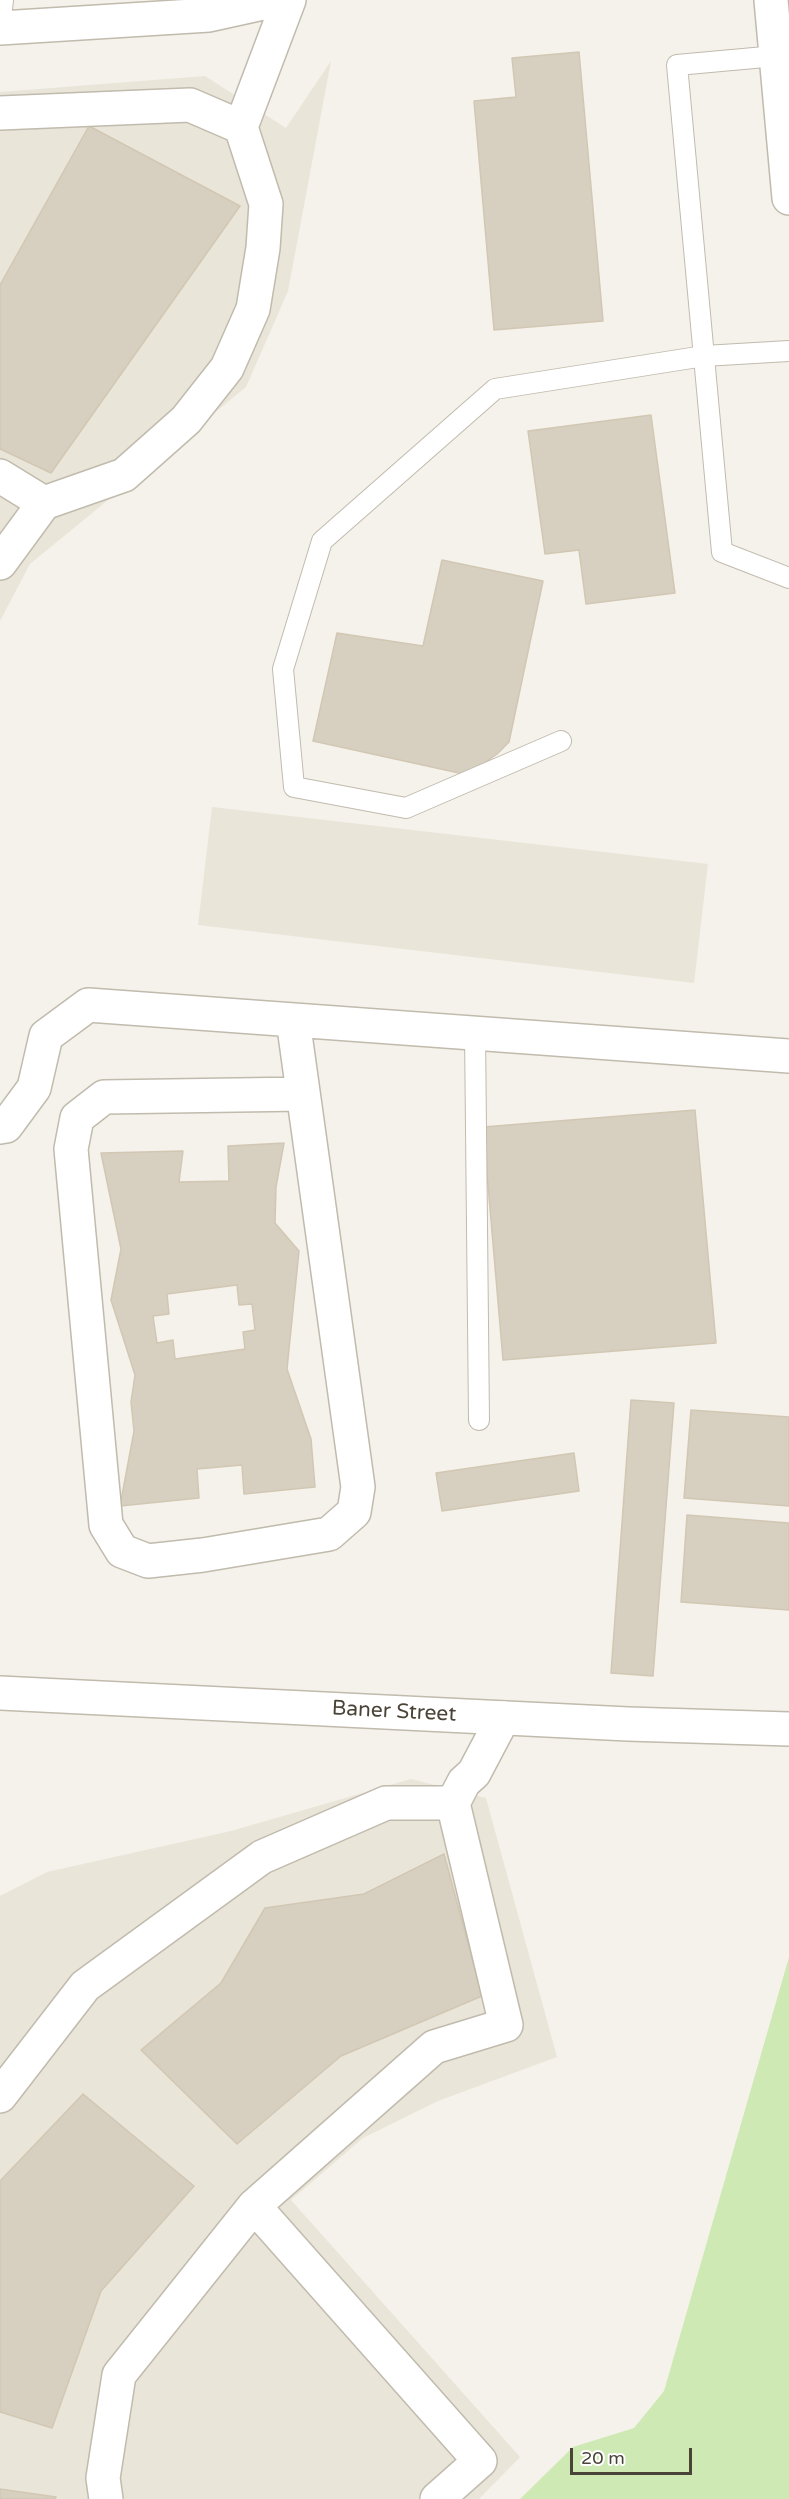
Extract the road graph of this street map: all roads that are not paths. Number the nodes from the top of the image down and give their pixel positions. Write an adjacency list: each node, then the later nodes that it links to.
1 (3, 0): 5 (lane)
2 (277, 0): 5 (street)
3 (289, 0): 8 (street)
4 (771, 0): 6 (street)
5 (0, 27)
6 (776, 56): 9 (street); 11 (lane)
7 (0, 113): 8 (street)
8 (242, 127): 13 (street)
9 (789, 198)
10 (789, 351): 11 (lane)
11 (704, 356): 15 (lane); 16 (lane)
12 (0, 476): 13 (street)
13 (44, 503): 14 (street)
14 (0, 563)
15 (789, 578)
16 (561, 741)
17 (293, 1020): 18 (street); 20 (street); 21 (street)
18 (475, 1032): 19 (street); 22 (lane)
19 (789, 1056)
20 (303, 1094): 20 (street)
21 (0, 1127)
22 (479, 1420)
23 (0, 1693): 24 (street, Baner Street)
24 (503, 1718): 25 (street, Baner Street); 26 (street)
25 (789, 1729)
26 (453, 1803): 27 (street); 28 (street)
27 (0, 2096)
28 (254, 2206): 29 (street); 30 (street)
29 (106, 2499)
30 (437, 2499)

